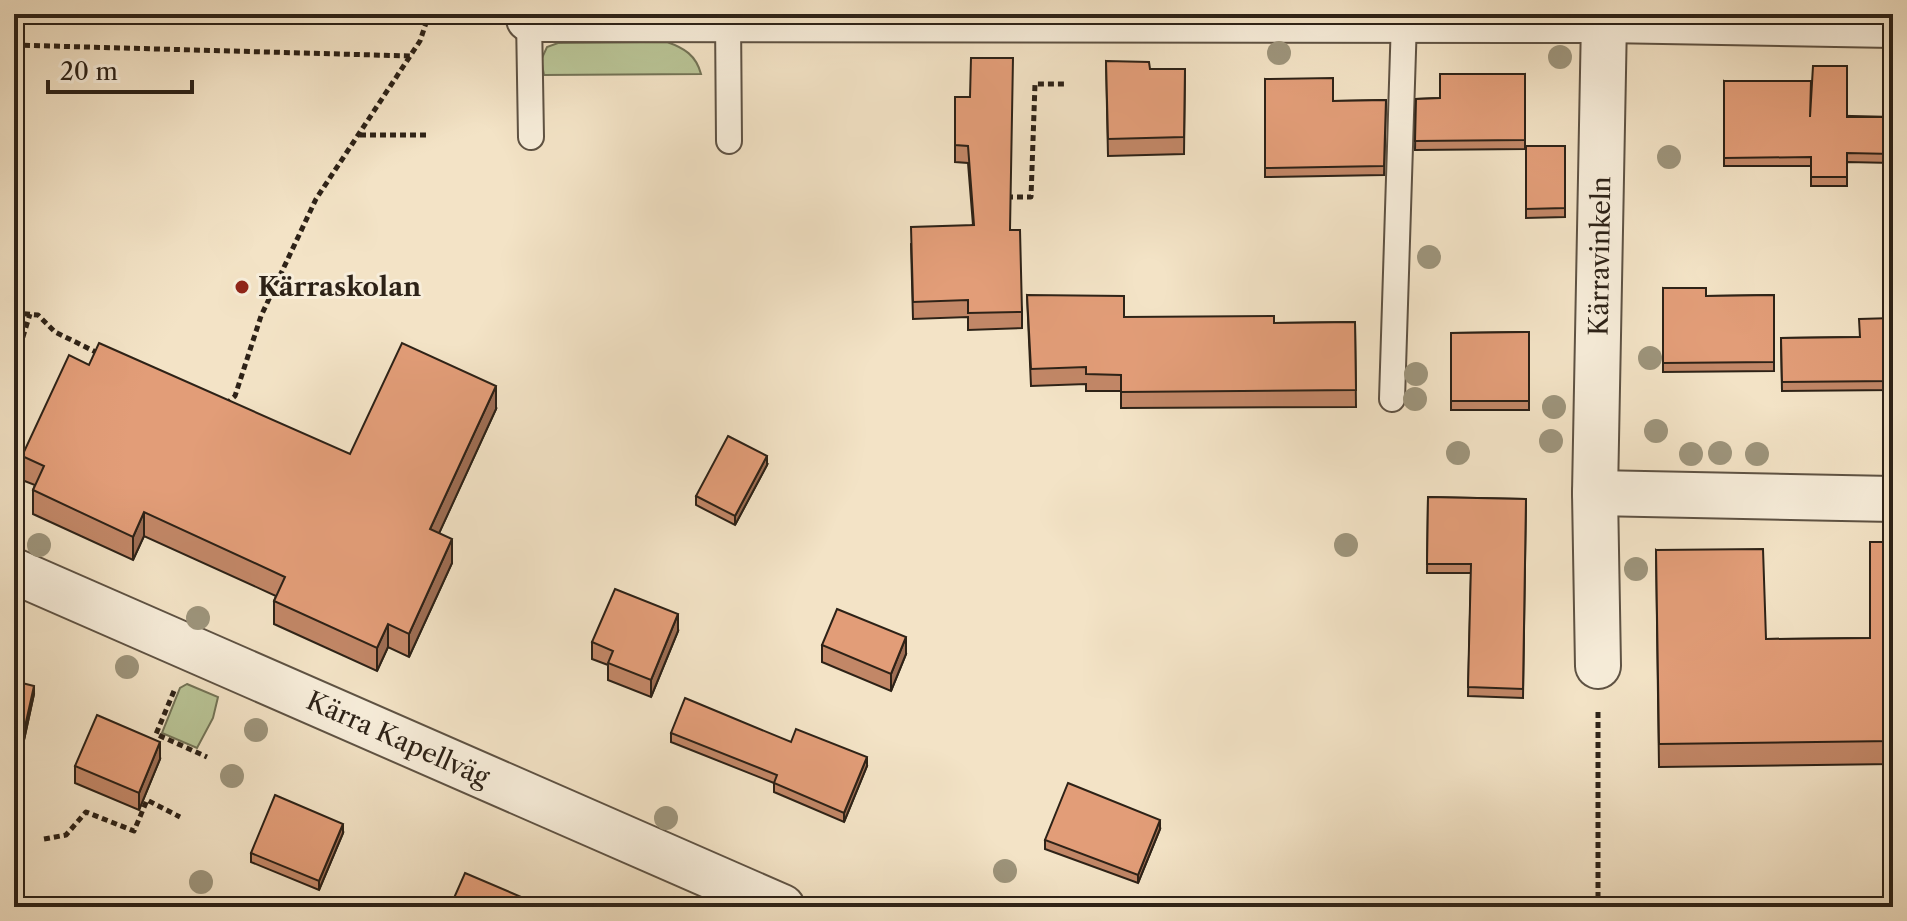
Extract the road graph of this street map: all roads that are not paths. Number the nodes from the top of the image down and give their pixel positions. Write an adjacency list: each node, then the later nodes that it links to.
1 (529, 19): 2 (street); 6 (lane)
2 (728, 19): 3 (street); 7 (lane)
3 (1404, 20): 4 (street); 8 (lane)
4 (1604, 20): 5 (street); 9 (street, Kärravinkeln)
5 (1893, 25)
6 (531, 137)
7 (729, 141)
8 (1392, 399)
9 (1595, 493): 10 (street); 12 (street, Kärravinkeln)
10 (1893, 499)
11 (14, 571): 13 (street, Kärra Kapellväg)
12 (1598, 666)
13 (782, 907)

